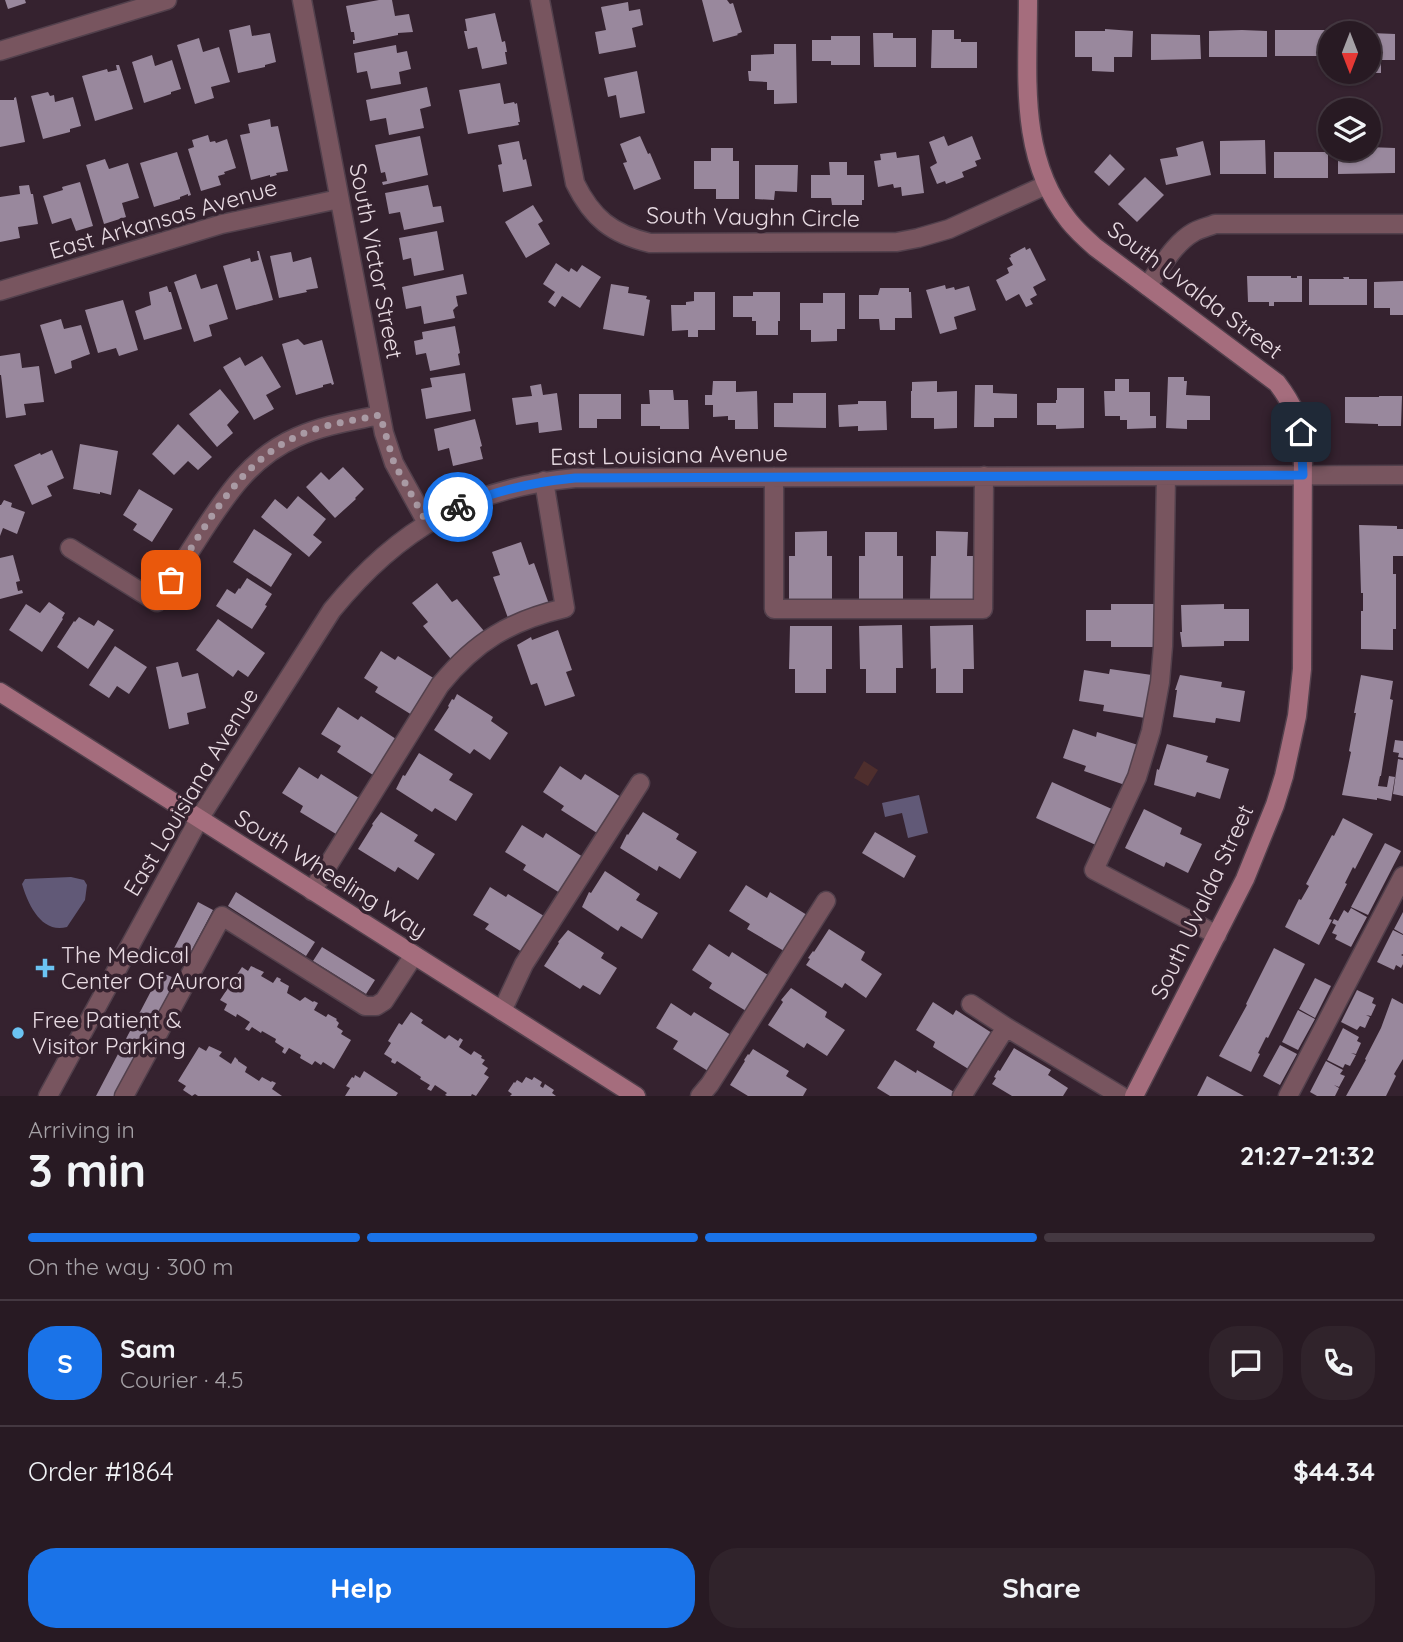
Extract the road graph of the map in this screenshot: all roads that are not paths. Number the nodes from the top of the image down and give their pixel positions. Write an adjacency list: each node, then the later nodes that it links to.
1 (167, 0): 5 (street)
2 (302, 0): 7 (street, South Victor Street)
3 (540, 0): 6 (street, South Vaughn Circle)
4 (1028, 0): 6 (street, South Uvalda Street)
5 (0, 51)
6 (1046, 185): 9 (street, South Uvalda Street)
7 (339, 199): 10 (street, East Arkansas Avenue); 11 (street, South Victor Street)
8 (1403, 225): 9 (street)
9 (1147, 286): 12 (street, South Uvalda Street)
10 (0, 291)
11 (380, 415): 18 (street, South Victor Street); 19 (street)
12 (1303, 475): 13 (street, East Louisiana Avenue); 15 (street, East Louisiana Avenue); 26 (street, South Uvalda Street)
13 (1403, 475)
14 (984, 476): 15 (street, East Louisiana Avenue); 16 (street, East Louisiana Avenue); 16 (street)
15 (1166, 476): 26 (street)
16 (774, 477): 17 (street, East Louisiana Avenue)
17 (544, 481): 18 (street, East Louisiana Avenue); 24 (street)
18 (427, 523): 22 (street, East Louisiana Avenue)
19 (70, 548)
20 (0, 692): 22 (street, South Wheeling Way)
21 (640, 783): 29 (street)
22 (199, 819): 24 (street, South Wheeling Way); 31 (street, East Louisiana Avenue)
23 (1403, 876): 38 (street)
24 (312, 891): 27 (street, South Wheeling Way)
25 (827, 901): 34 (street)
26 (1217, 935): 37 (street, South Uvalda Street)
27 (414, 955): 29 (street, South Wheeling Way); 32 (street)
28 (971, 1004): 30 (street)
29 (502, 1011): 33 (street, South Wheeling Way)
30 (1006, 1027): 35 (street); 36 (street)
31 (48, 1096)
32 (124, 1096)
33 (636, 1096)
34 (700, 1096)
35 (962, 1096)
36 (1121, 1096)
37 (1134, 1096)
38 (1288, 1096)

